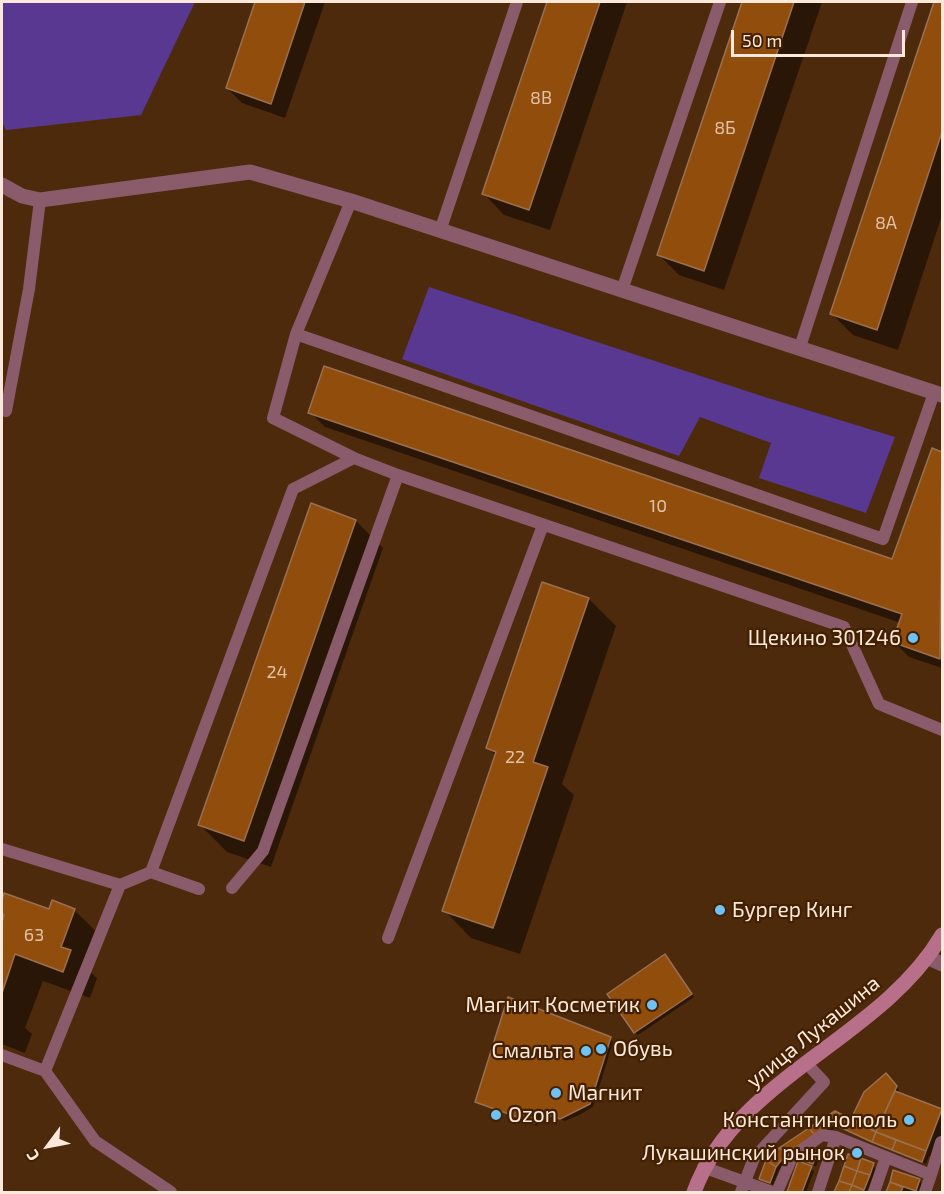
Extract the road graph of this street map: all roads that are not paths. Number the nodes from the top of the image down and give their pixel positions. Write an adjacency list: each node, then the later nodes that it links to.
1 (517, 2): 7 (lane)
2 (720, 2): 8 (lane)
3 (912, 2): 10 (lane)
4 (2, 185): 5 (street)
5 (40, 200): 6 (street); 12 (lane)
6 (351, 201): 7 (street); 9 (lane)
7 (440, 231): 8 (street)
8 (622, 290): 10 (street)
9 (296, 334): 11 (lane); 13 (lane)
10 (800, 347): 11 (street)
11 (938, 394)
12 (6, 411)
13 (354, 458): 14 (lane); 18 (lane)
14 (398, 475): 15 (lane); 20 (lane)
15 (543, 525): 16 (lane); 23 (lane)
16 (942, 730)
17 (2, 849): 19 (lane)
18 (151, 872): 19 (lane); 21 (lane)
19 (120, 885): 27 (lane)
20 (232, 888)
21 (199, 889)
22 (942, 935): 24 (main road, улица Лукашина)
23 (388, 938)
24 (936, 961): 26 (main road, улица Лукашина)
25 (2, 1055): 27 (lane)
26 (807, 1064): 31 (main road, улица Лукашина); 33 (lane)
27 (45, 1071): 34 (lane)
28 (836, 1137): 30 (lane); 37 (lane); 38 (lane)
29 (942, 1143): 32 (lane)
30 (886, 1157): 32 (lane); 39 (lane)
31 (704, 1167): 33 (lane); 35 (main road, улица Лукашина)
32 (931, 1175): 40 (lane)
33 (742, 1187): 36 (lane)
34 (171, 1192)
35 (694, 1192)
36 (772, 1192)
37 (777, 1192)
38 (818, 1192)
39 (874, 1192)
40 (925, 1192)

